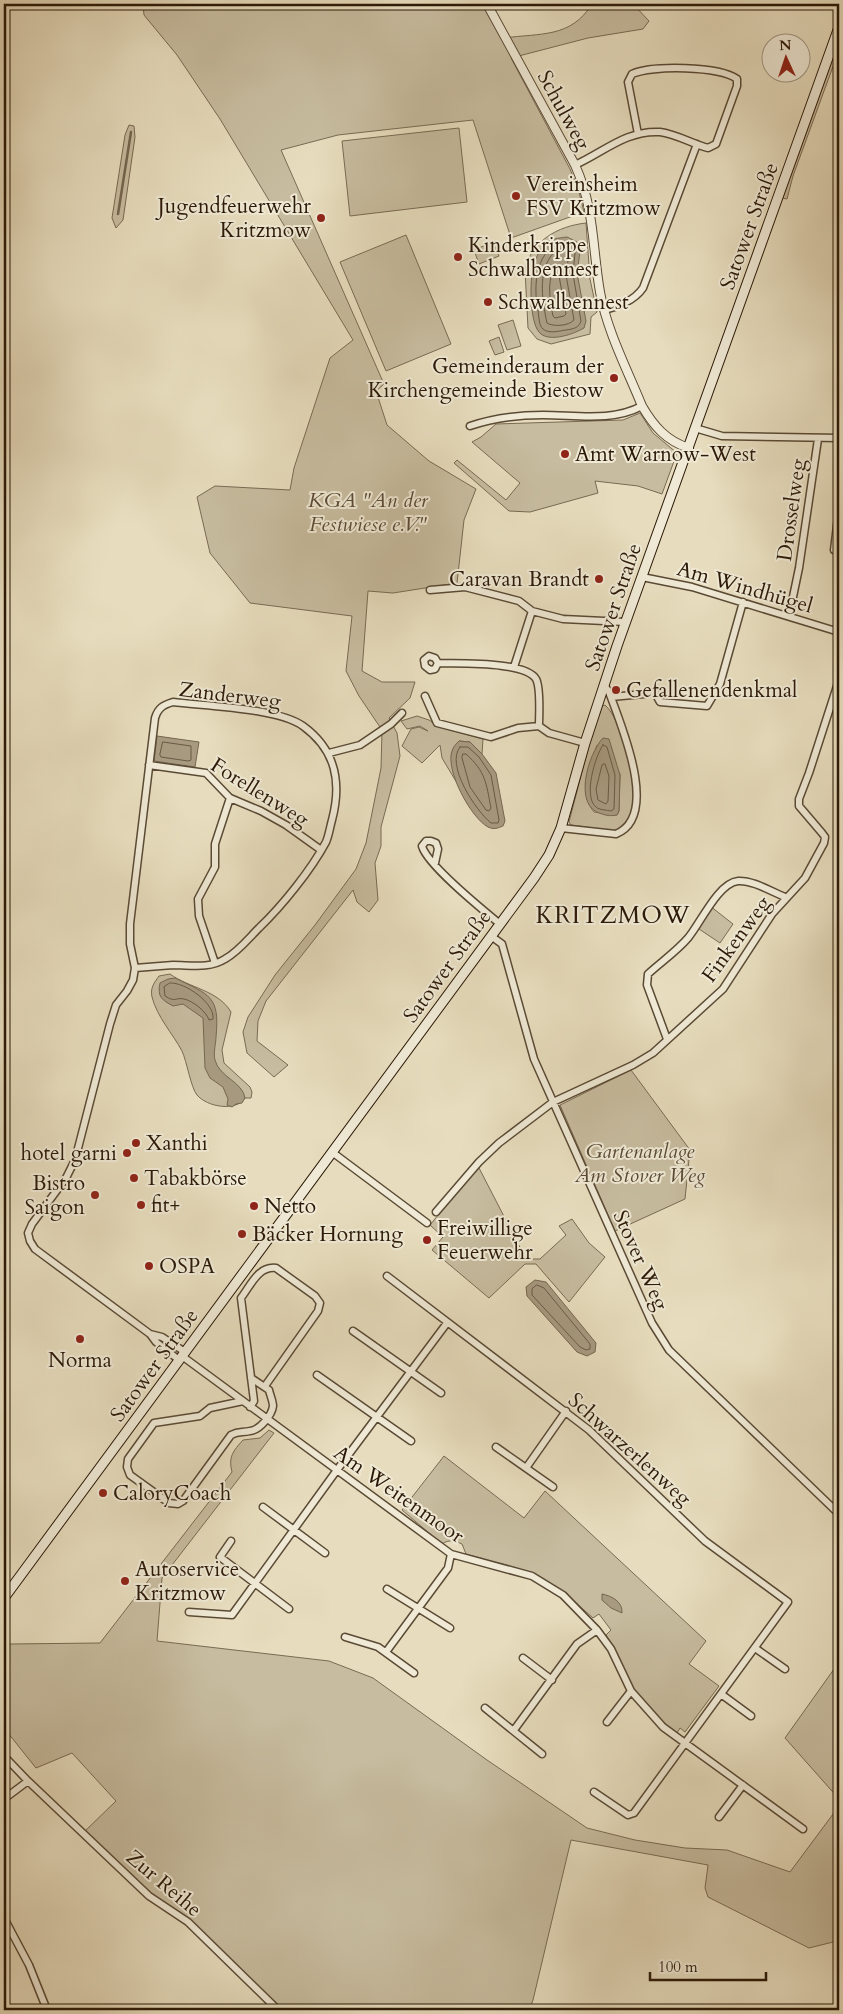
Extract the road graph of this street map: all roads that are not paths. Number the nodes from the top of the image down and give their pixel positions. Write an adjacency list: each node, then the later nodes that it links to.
1 (488, 5): 5 (street, Schulweg)
2 (839, 27): 9 (main road, Satower Straße)
3 (638, 134): 4 (street); 4 (street); 5 (street)
4 (697, 144): 6 (street)
5 (575, 166): 6 (street, Schulweg)
6 (604, 310): 7 (street, Schulweg)
7 (642, 406): 8 (street); 12 (street, Schulweg)
8 (470, 426)
9 (696, 428): 11 (street); 12 (main road, Satower Straße)
10 (839, 438): 11 (street)
11 (818, 439): 19 (street, Drosselweg)
12 (689, 448): 15 (main road, Satower Straße)
13 (839, 509): 14 (street)
14 (839, 552)
15 (642, 577): 17 (street, Am Windhügel); 20 (main road, Satower Straße)
16 (430, 590): 18 (street)
17 (743, 602): 19 (street, Am Windhügel); 27 (street)
18 (532, 611): 20 (street); 23 (street)
19 (789, 616): 21 (street, Am Windhügel)
20 (625, 622): 25 (main road, Satower Straße)
21 (839, 632)
22 (438, 664): 23 (street)
23 (514, 667): 29 (street)
24 (839, 680): 37 (street, Finkenweg)
25 (604, 685): 27 (street); 30 (main road, Satower Straße)
26 (425, 696): 29 (street)
27 (611, 697): 34 (street)
28 (402, 713): 31 (street)
29 (539, 726): 30 (street)
30 (585, 743): 34 (main road, Satower Straße)
31 (328, 754): 32 (street, Zanderweg); 35 (street, Zanderweg)
32 (149, 765): 33 (street, Forellenweg); 41 (street, Zanderweg)
33 (230, 798): 35 (street, Forellenweg); 40 (street)
34 (561, 828): 38 (main road, Satower Straße)
35 (321, 850): 40 (street, Zanderweg)
36 (435, 863): 38 (street)
37 (785, 897): 42 (street, Finkenweg); 42 (street, Finkenweg)
38 (500, 924): 39 (main road, Satower Straße)
39 (491, 936): 43 (street, Stover Weg); 44 (main road, Satower Straße)
40 (216, 964): 41 (street)
41 (135, 968): 50 (street, Am Weitenmoor)
42 (667, 1039): 43 (street, Finkenweg)
43 (554, 1102): 45 (street, Finkenweg); 67 (street, Stover Weg)
44 (332, 1152): 46 (street); 50 (main road, Satower Straße)
45 (436, 1212)
46 (427, 1223)
47 (387, 1276): 48 (street, Schwarzerlenweg)
48 (447, 1323): 51 (street); 58 (street, Schwarzerlenweg)
49 (353, 1331): 51 (street)
50 (182, 1356): 56 (street, Am Weitenmoor); 74 (main road, Satower Straße)
51 (411, 1372): 55 (street); 59 (street)
52 (317, 1375): 59 (street)
53 (251, 1378): 54 (street); 54 (street); 57 (street)
54 (265, 1386): 60 (street)
55 (441, 1394)
56 (243, 1401): 57 (street, Am Weitenmoor); 60 (street)
57 (250, 1407): 60 (street, Am Weitenmoor)
58 (566, 1411): 63 (street); 81 (street, Schwarzerlenweg)
59 (377, 1417): 61 (street); 64 (street)
60 (266, 1418): 64 (street, Am Weitenmoor)
61 (411, 1442)
62 (496, 1447): 63 (street)
63 (526, 1468): 65 (street)
64 (337, 1470): 68 (street); 71 (street, Am Weitenmoor)
65 (552, 1487)
66 (263, 1507): 68 (street)
67 (839, 1514)
68 (294, 1529): 70 (street); 72 (street)
69 (231, 1541): 72 (street)
70 (325, 1553)
71 (451, 1554): 76 (street); 79 (street, Am Weitenmoor)
72 (253, 1583): 75 (street); 77 (street)
73 (386, 1589): 76 (street)
74 (4, 1598)
75 (289, 1609)
76 (417, 1609): 78 (street); 82 (street)
77 (189, 1612)
78 (450, 1628)
79 (597, 1630): 86 (street); 87 (street, Am Weitenmoor)
80 (345, 1636): 82 (street)
81 (755, 1648): 84 (street); 88 (street)
82 (386, 1652): 85 (street)
83 (523, 1658): 86 (street)
84 (785, 1669)
85 (414, 1673)
86 (552, 1680): 92 (street)
87 (632, 1691): 91 (street); 93 (street, Am Weitenmoor)
88 (721, 1694): 90 (street); 93 (street)
89 (485, 1708): 92 (street)
90 (751, 1716)
91 (607, 1722)
92 (514, 1730): 94 (street)
93 (686, 1744): 97 (street, Am Weitenmoor); 98 (street)
94 (542, 1754)
95 (4, 1756): 96 (street, Zur Reihe)
96 (28, 1781): 99 (street); 104 (street, Zur Reihe)
97 (743, 1785): 100 (street); 101 (street, Am Weitenmoor)
98 (594, 1792)
99 (4, 1799)
100 (719, 1817)
101 (803, 1829)
102 (4, 1918): 103 (street)
103 (47, 2010)
104 (278, 2010)

